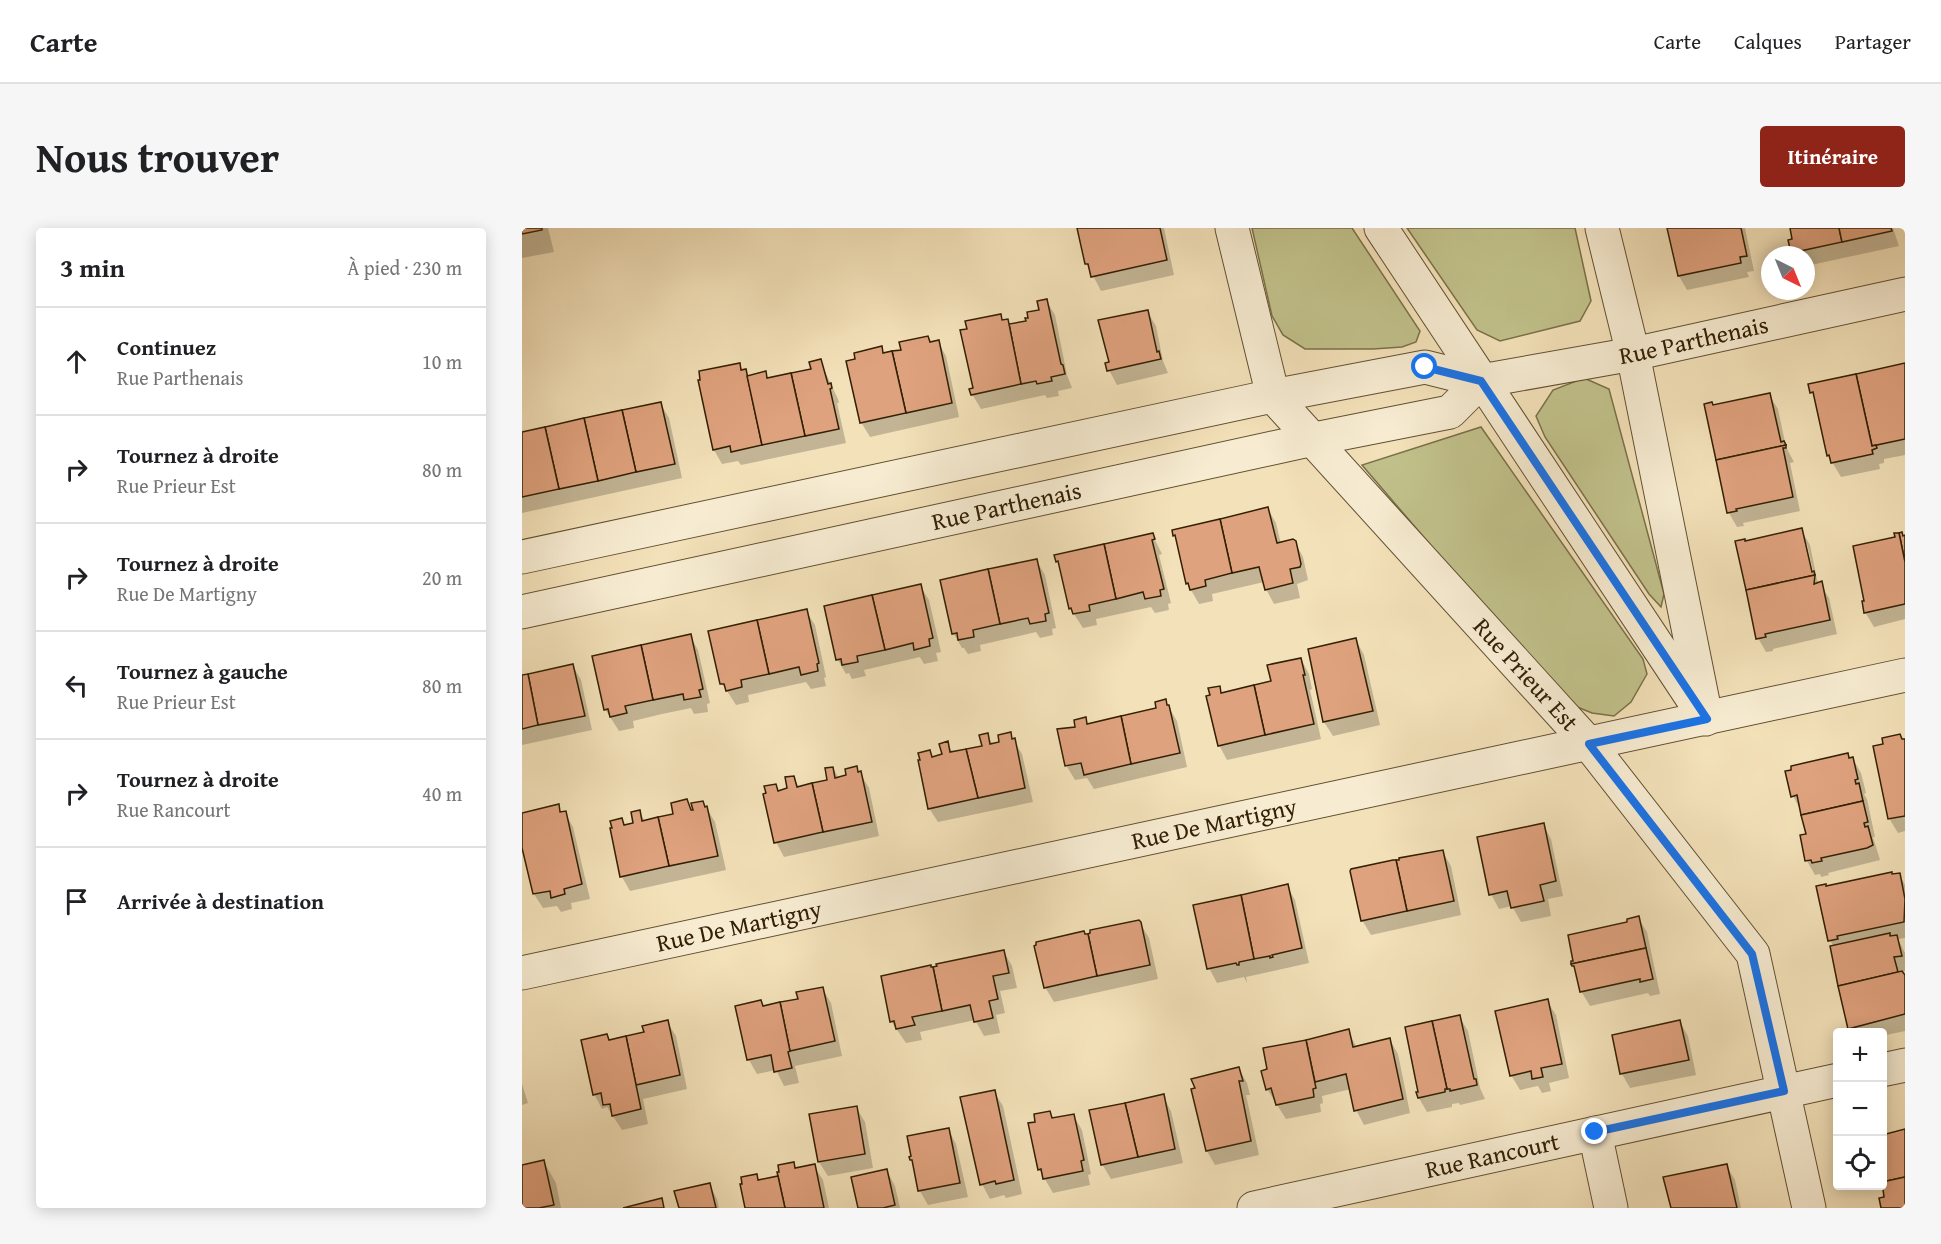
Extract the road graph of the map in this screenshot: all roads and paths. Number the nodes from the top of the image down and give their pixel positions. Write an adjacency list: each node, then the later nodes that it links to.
1 (1232, 228): 7 (street, Rue Prieur Est)
2 (1381, 228): 6 (street)
3 (1602, 228): 5 (street)
4 (1905, 294): 5 (street, Rue Parthenais)
5 (1633, 354): 6 (street, Rue Parthenais); 12 (street)
6 (1481, 381): 7 (street, Rue Parthenais); 8 (street, Rue Parthenais); 12 (street)
7 (1273, 396): 8 (street, Rue Prieur Est); 9 (street, Rue Parthenais)
8 (1314, 439): 10 (street, Rue Parthenais); 13 (street, Rue Prieur Est)
9 (522, 557)
10 (522, 612)
11 (1905, 675): 12 (street, Rue De Martigny)
12 (1707, 719): 13 (street, Rue De Martigny)
13 (1589, 744): 14 (street, Rue De Martigny); 18 (street, Rue Prieur Est)
14 (522, 973)
15 (1905, 1065): 16 (street)
16 (1887, 1069)
17 (1833, 1081): 18 (street, Rue Rancourt)
18 (1784, 1091): 19 (street, Rue Rancourt); 22 (street, Rue Prieur Est)
19 (1595, 1132): 20 (street, Rue Rancourt); 21 (street)
20 (1254, 1208)
21 (1611, 1208)
22 (1809, 1208)

